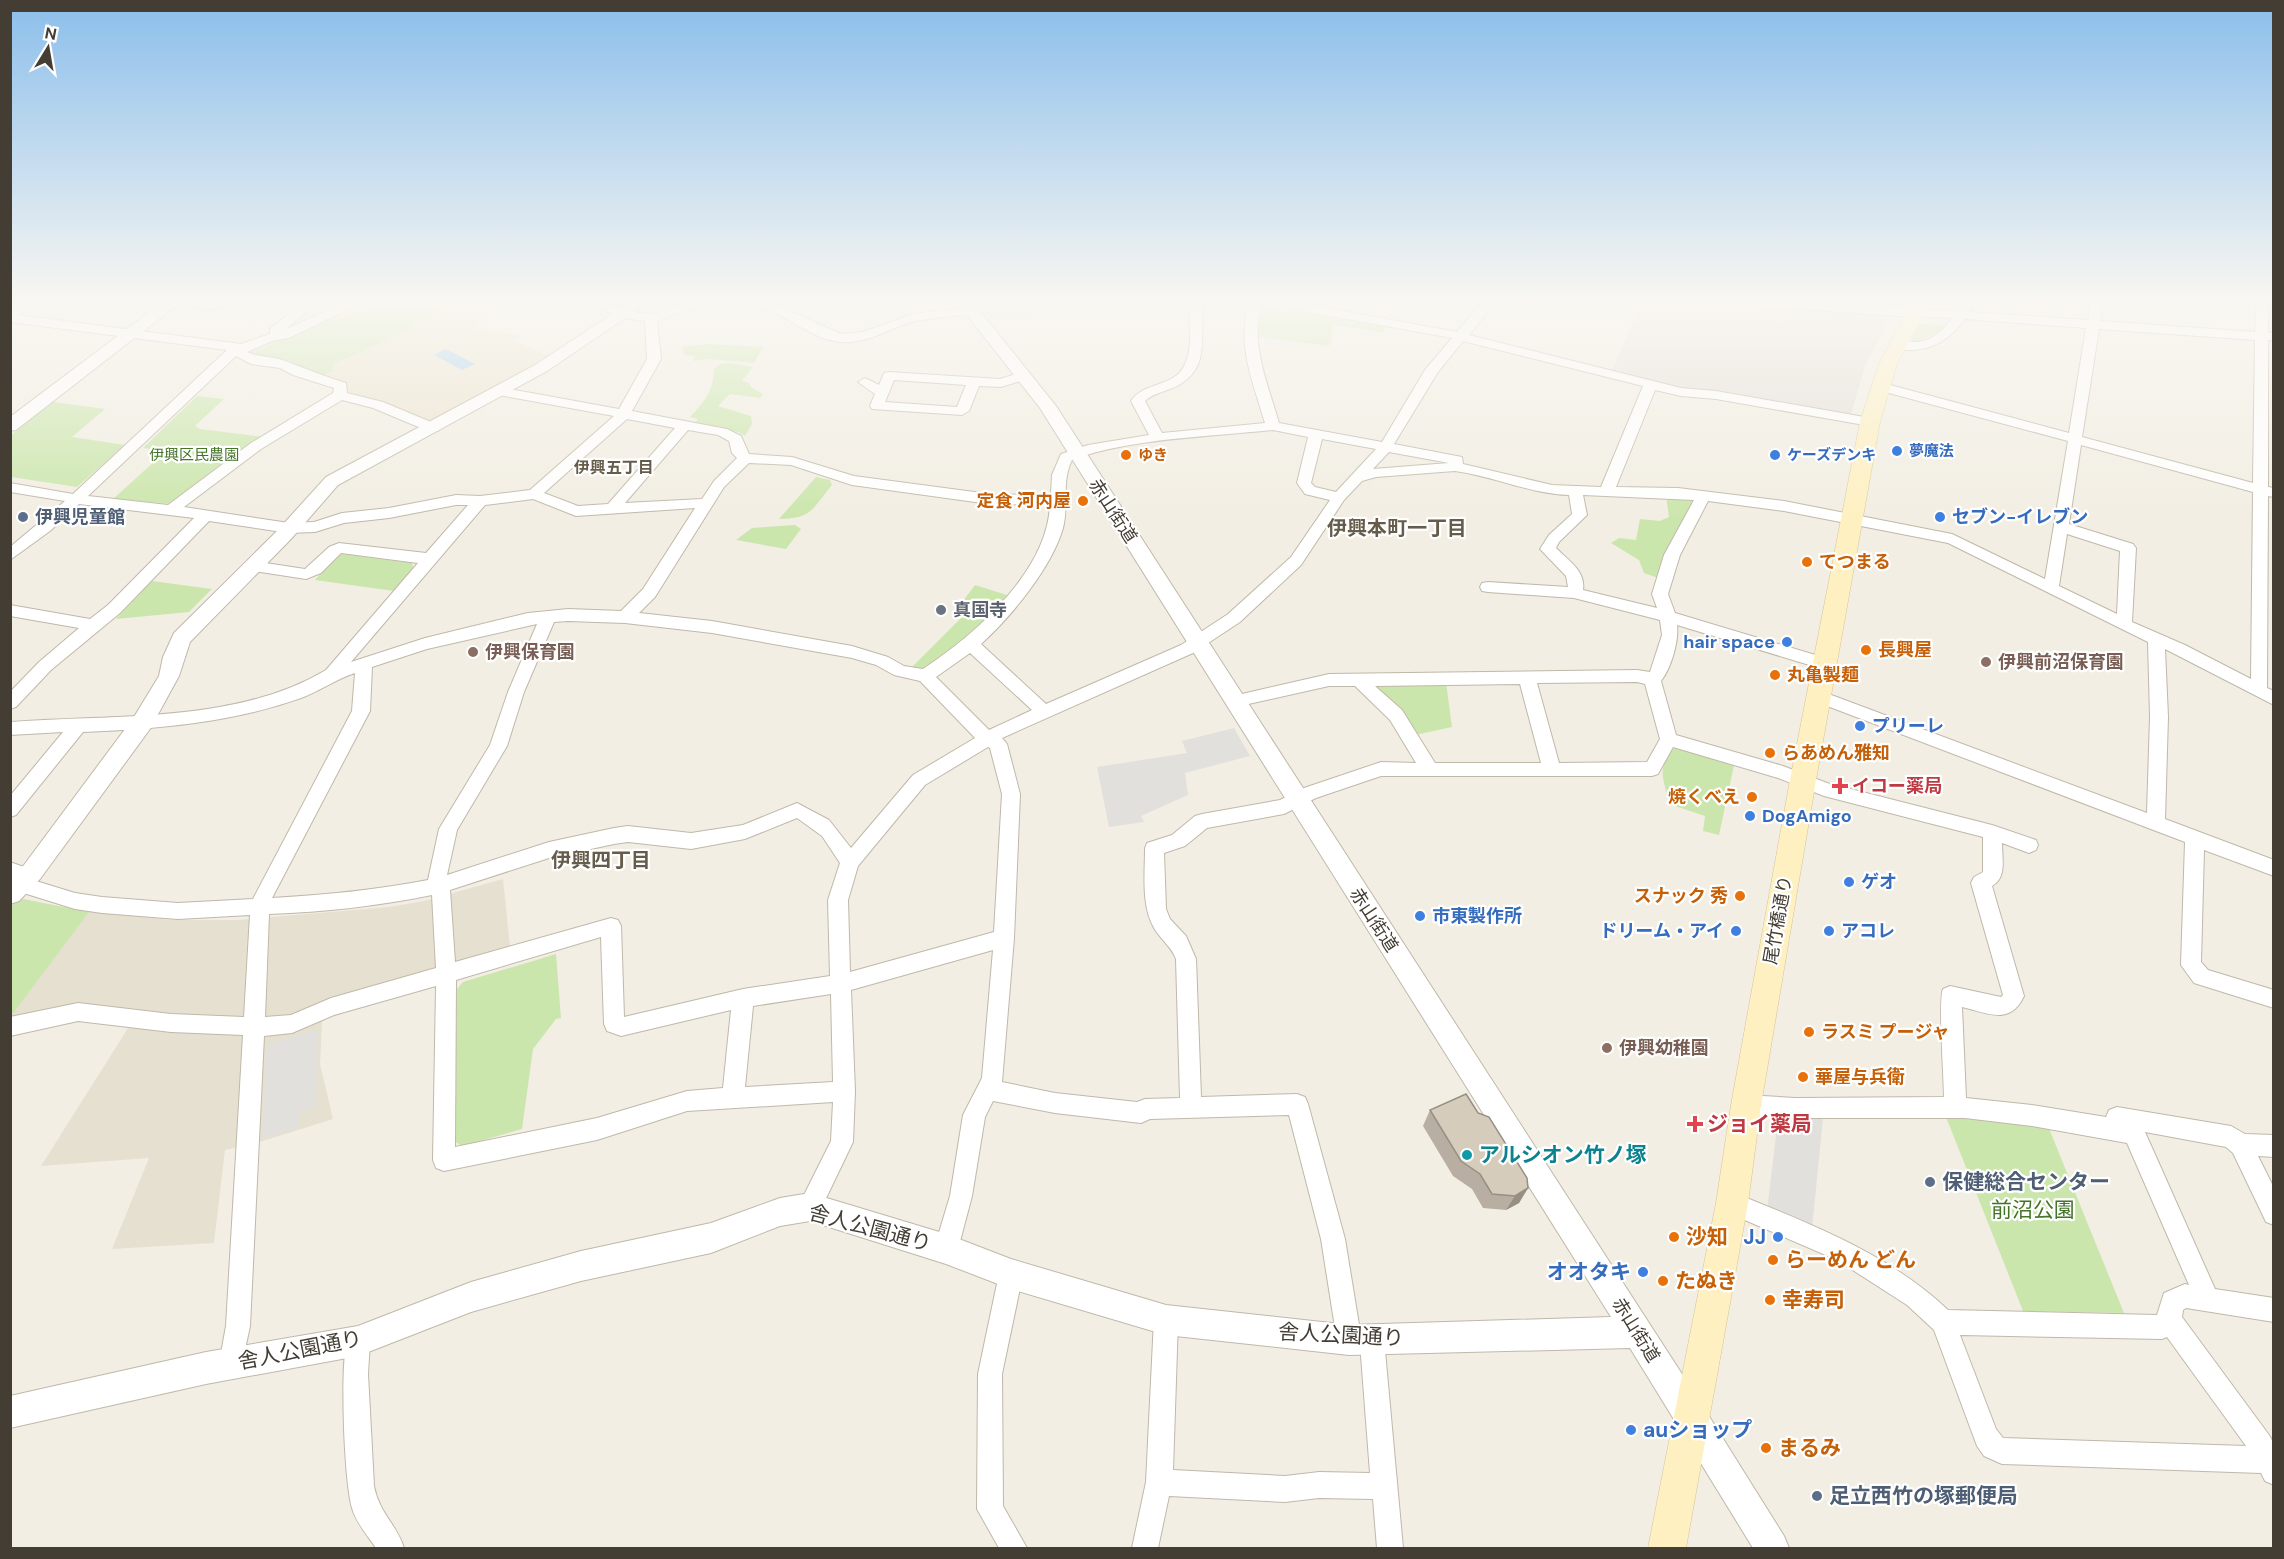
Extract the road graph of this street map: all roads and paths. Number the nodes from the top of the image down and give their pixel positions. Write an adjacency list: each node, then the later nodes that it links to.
1 (79, 374): 23 (street)
2 (208, 374): 42 (street)
3 (303, 374): 20 (street)
4 (530, 374): 18 (street)
5 (646, 374): 21 (street)
6 (1185, 374): 28 (street)
7 (1260, 374): 24 (street)
8 (1430, 374): 30 (street)
9 (1603, 374): 16 (street)
10 (1885, 374): 17 (main road, 尾竹橋通り)
11 (2084, 374): 29 (street)
12 (2268, 374): 38 (street)
13 (1022, 376): 15 (street); 31 (street, 赤山街道)
14 (865, 382): 19 (street)
15 (973, 382): 19 (street); 19 (street)
16 (1650, 386): 22 (street); 36 (street)
17 (1880, 386): 22 (main road, 尾竹橋通り); 29 (street)
18 (499, 391): 21 (street); 26 (street)
19 (882, 393)
20 (340, 394): 26 (street); 47 (street)
21 (623, 415): 25 (street); 39 (street)
22 (1870, 422): 49 (main road, 尾竹橋通り)
23 (10, 426)
24 (1273, 426): 27 (street); 28 (street)
25 (683, 427): 32 (street); 46 (street)
26 (433, 428): 51 (street)
27 (1316, 433): 30 (street); 41 (street)
28 (1157, 438): 31 (street)
29 (2074, 438): 38 (street); 50 (street)
30 (1386, 448): 33 (street); 34 (street)
31 (1075, 453): 43 (street); 65 (street, 赤山街道)
32 (745, 458): 43 (street); 45 (street)
33 (1455, 467): 34 (street); 37 (street)
34 (1355, 479): 41 (street)
35 (10, 487): 42 (street)
36 (1607, 490): 37 (street); 40 (street)
37 (1575, 491): 57 (street)
38 (2267, 491): 74 (street)
39 (534, 494): 44 (street); 46 (street)
40 (1703, 496): 49 (street); 61 (street)
41 (1339, 497): 65 (street)
42 (76, 498): 47 (street); 52 (street)
43 (1057, 498): 66 (street)
44 (480, 501): 51 (street); 53 (street)
45 (705, 503): 46 (street); 60 (street)
46 (613, 508)
47 (171, 510): 48 (street)
48 (205, 516): 51 (street); 62 (street)
49 (1853, 520): 56 (street); 68 (main road, 尾竹橋通り)
50 (2061, 527): 56 (street); 63 (street)
51 (289, 528): 54 (street)
52 (10, 555)
53 (430, 559): 54 (street); 69 (street)
54 (253, 566): 79 (street)
55 (1488, 587): 57 (street)
56 (2051, 590): 63 (street)
57 (1574, 593): 61 (street)
58 (10, 610): 62 (street)
59 (549, 616): 60 (street); 67 (street); 96 (street)
60 (625, 617): 70 (street)
61 (1668, 617): 68 (street); 73 (street)
62 (93, 625): 77 (street)
63 (2124, 625): 64 (street)
64 (2156, 639): 74 (street); 89 (street)
65 (1197, 641): 76 (street, 赤山街道); 78 (street)
66 (971, 644): 70 (street); 78 (street)
67 (364, 662): 69 (street); 97 (street)
68 (1826, 664): 75 (main road, 尾竹橋通り)
69 (332, 674): 79 (street)
70 (925, 676): 83 (street)
71 (1527, 677): 72 (street); 73 (street); 84 (street)
72 (1359, 680): 76 (street); 85 (street)
73 (1652, 680): 82 (street)
74 (2266, 695)
75 (1821, 698): 86 (main road, 尾竹橋通り); 89 (street)
76 (1235, 701): 87 (street, 赤山街道)
77 (10, 703)
78 (1044, 711): 83 (street)
79 (142, 723): 80 (street); 95 (street)
80 (78, 726): 81 (street); 88 (street)
81 (10, 729)
82 (1670, 739): 84 (street); 86 (street)
83 (988, 740): 93 (street); 98 (street)
84 (1552, 769): 85 (street)
85 (1430, 770): 87 (street)
86 (1803, 780): 90 (street); 108 (main road, 尾竹橋通り)
87 (1298, 800): 109 (street); 124 (street, 赤山街道)
88 (10, 810)
89 (2156, 822): 91 (street)
90 (1992, 832): 92 (street); 110 (street)
91 (2195, 838): 94 (street); 102 (street)
92 (2029, 845)
93 (850, 863): 96 (street); 100 (street)
94 (2274, 868)
95 (17, 881): 97 (street)
96 (441, 885): 97 (street); 99 (street)
97 (260, 906): 104 (street)
98 (1004, 938): 100 (street); 105 (street)
99 (446, 974): 101 (street); 104 (street); 107 (street)
100 (839, 984): 101 (street); 106 (street)
101 (743, 998): 107 (street)
102 (2274, 999)
103 (10, 1027): 104 (street)
104 (254, 1027): 127 (street)
105 (986, 1089): 109 (street); 117 (street)
106 (844, 1091): 107 (street); 115 (street)
107 (733, 1098)
108 (1746, 1105): 110 (street); 114 (main road, 尾竹橋通り)
109 (1191, 1106): 125 (street)
110 (1956, 1108): 111 (street)
111 (2122, 1131): 112 (street); 119 (street)
112 (2241, 1145): 113 (street); 116 (street)
113 (2274, 1146)
114 (1732, 1203): 123 (street); 129 (main road, 尾竹橋通り)
115 (810, 1207): 117 (street, 舎人公園通り); 126 (street, 舎人公園通り)
116 (2274, 1214)
117 (946, 1249): 118 (street, 舎人公園通り)
118 (1011, 1274): 121 (street, 舎人公園通り); 134 (street)
119 (2208, 1300): 120 (street); 122 (street)
120 (2274, 1310)
121 (1166, 1320): 125 (street, 舎人公園通り); 131 (street)
122 (2169, 1320): 123 (street); 130 (street)
123 (1943, 1322): 130 (street)
124 (1637, 1332): 125 (street, 舎人公園通り); 129 (street, 赤山街道)
125 (1360, 1340): 132 (street)
126 (358, 1341): 127 (street, 舎人公園通り); 133 (street)
127 (231, 1364): 128 (street, 舎人公園通り)
128 (10, 1412)
129 (1691, 1416): 137 (main road, 尾竹橋通り); 138 (street, 赤山街道)
130 (2270, 1466)
131 (1159, 1482): 132 (street); 135 (street)
132 (1384, 1486): 136 (street)
133 (391, 1548)
134 (1014, 1548)
135 (1146, 1548)
136 (1390, 1548)
137 (1667, 1548)
138 (1772, 1548)

